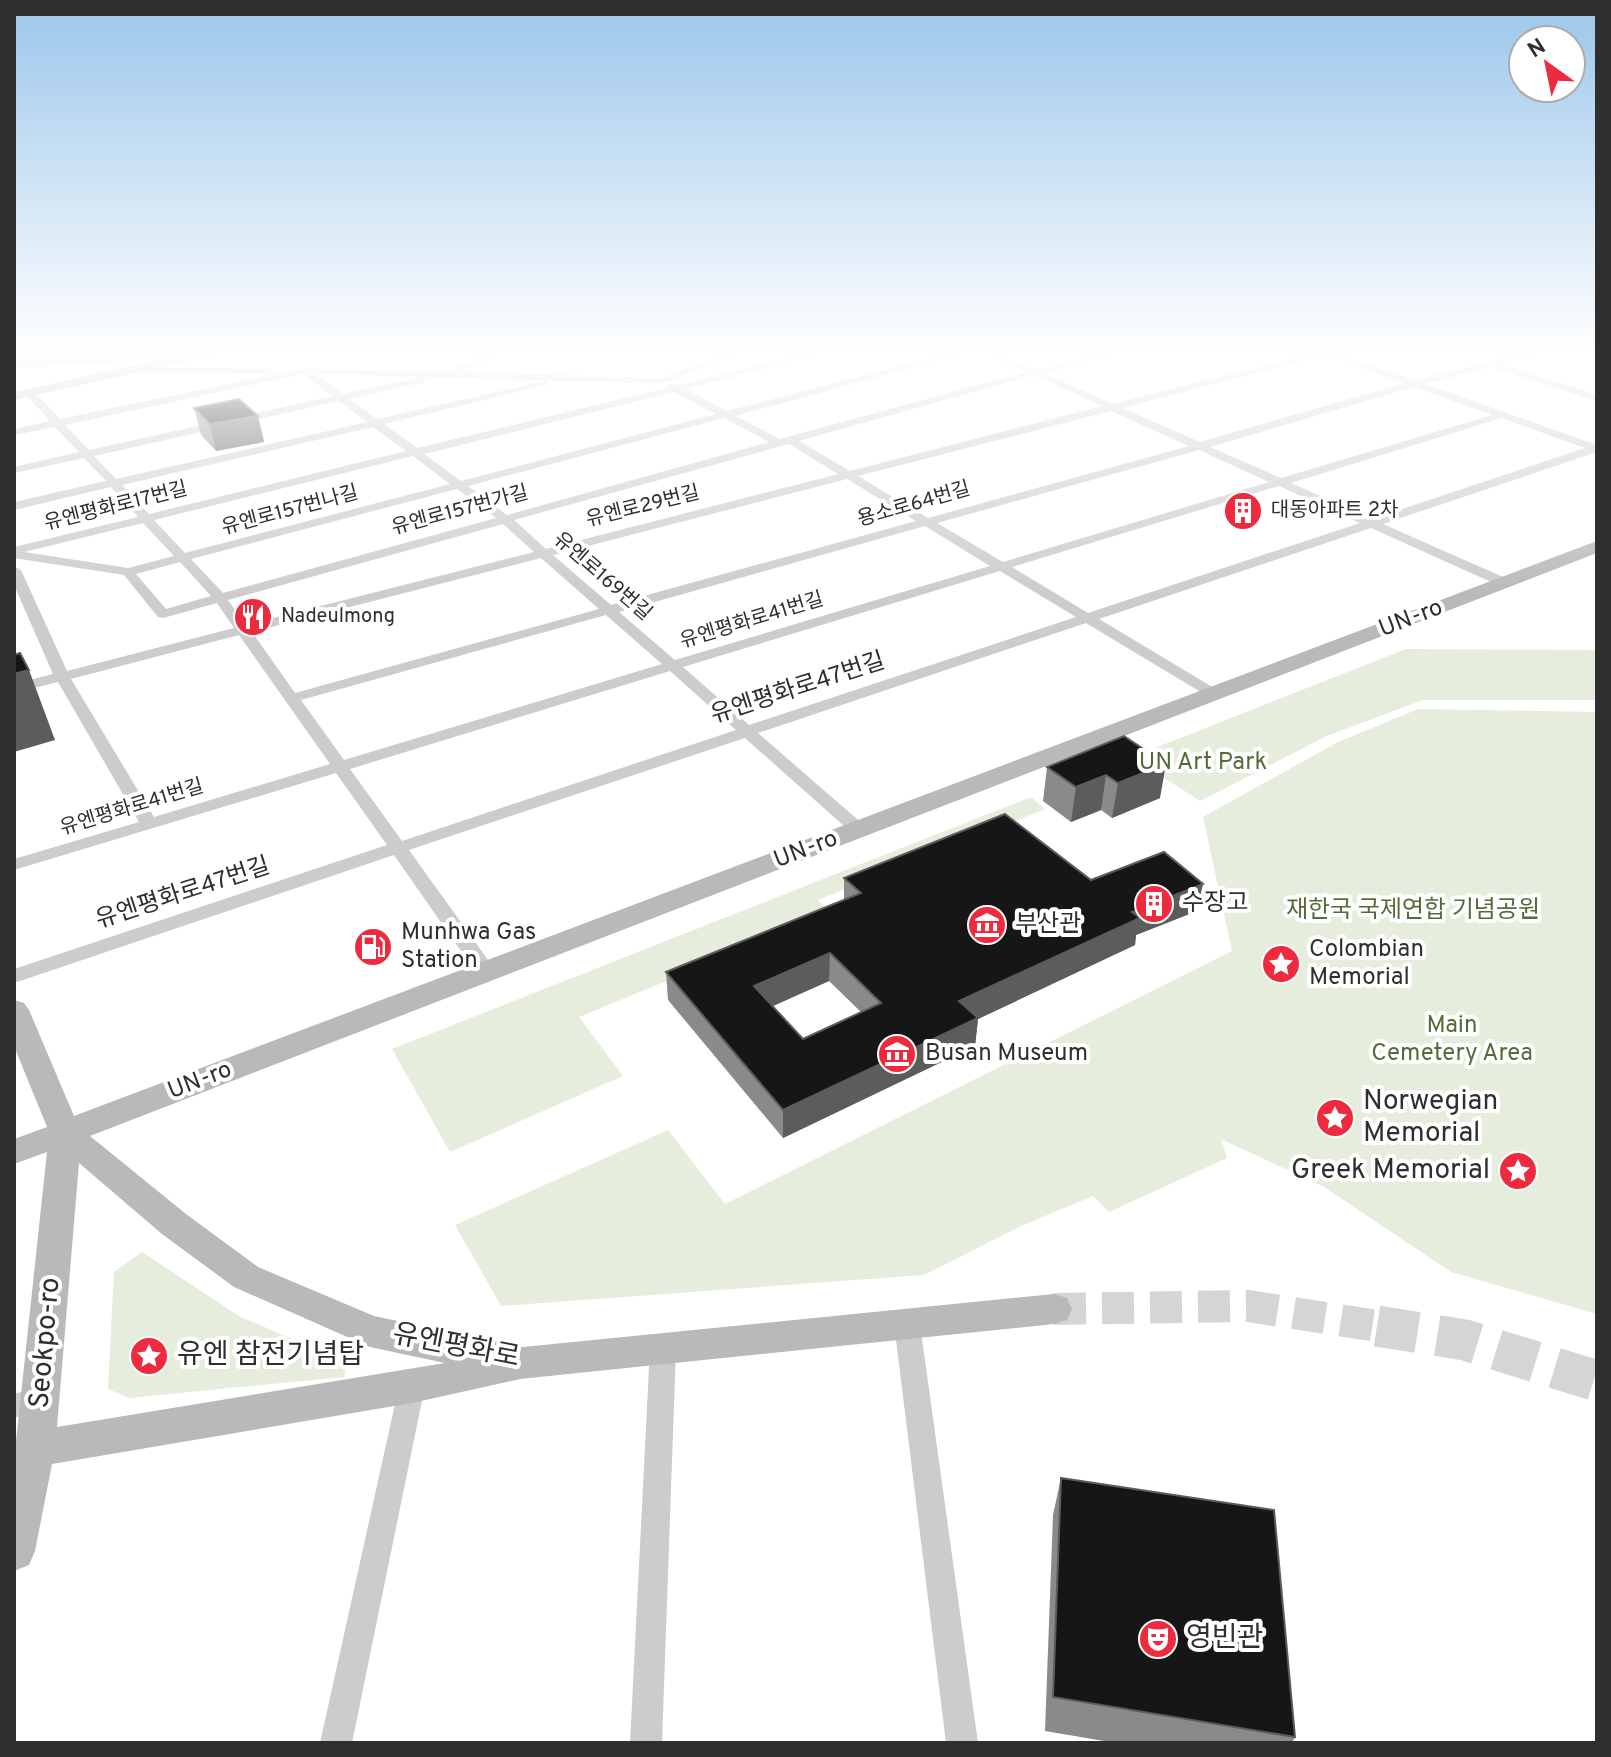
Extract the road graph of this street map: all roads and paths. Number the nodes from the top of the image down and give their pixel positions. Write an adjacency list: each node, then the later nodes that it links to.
1 (67, 432): 18 (street)
2 (187, 432): 18 (street)
3 (336, 432): 22 (street)
4 (387, 432): 17 (street, 유엔로169번길)
5 (496, 432): 17 (street, 유엔평화로17번길)
6 (660, 432): 23 (street, 유엔로157번나길)
7 (762, 432): 14 (street)
8 (820, 432): 14 (street, 유엔로157번가길)
9 (1016, 432): 20 (street, 유엔로29번길)
10 (1169, 432): 15 (street)
11 (1248, 432): 15 (street, 용소로64번길)
12 (1446, 432): 21 (street, 유엔평화로41번길)
13 (1549, 432): 16 (street)
14 (784, 442): 20 (street); 26 (street, 유엔로157번가길)
15 (1200, 446): 21 (street); 27 (street, 용소로64번길)
16 (1596, 449): 28 (street, 유엔평화로47번길)
17 (415, 452): 23 (street, 유엔로169번길); 25 (street, 유엔평화로17번길)
18 (87, 454): 19 (street); 22 (street)
19 (14, 470)
20 (848, 475): 27 (street); 31 (street, 유엔로29번길)
21 (1280, 482): 28 (street); 33 (street, 유엔평화로41번길)
22 (114, 483): 24 (street); 25 (street)
23 (459, 485): 26 (street, 유엔로169번길); 32 (street, 유엔로157번나길)
24 (14, 506)
25 (146, 518): 30 (street, 유엔평화로17번길); 32 (street)
26 (505, 519): 31 (street, 유엔로169번길); 37 (street, 유엔로157번가길)
27 (927, 522): 33 (street); 38 (street, 용소로64번길)
28 (1372, 523): 36 (street); 39 (street, 유엔평화로47번길)
29 (1597, 547): 36 (main road, UN-ro)
30 (14, 552): 35 (street)
31 (544, 553): 38 (street, 유엔로169번길); 40 (street, 유엔로29번길)
32 (183, 558): 35 (street, 유엔로157번나길); 37 (street)
33 (1001, 567): 39 (street); 41 (street, 유엔평화로41번길)
34 (14, 570): 42 (street)
35 (128, 572): 37 (street, 유엔로157번가길)
36 (1505, 583): 44 (main road, UN-ro)
37 (220, 598): 40 (street)
38 (609, 610): 41 (street, 유엔로169번길); 45 (street, 용소로64번길)
39 (1087, 618): 44 (street); 46 (street, 유엔평화로47번길)
40 (242, 630): 42 (street, 유엔로29번길); 45 (street)
41 (672, 666): 46 (street, 유엔로169번길); 47 (street, 유엔평화로41번길)
42 (62, 677): 43 (street, 유엔로29번길); 48 (street)
43 (14, 689)
44 (1214, 694): 49 (main road, UN-ro)
45 (292, 698): 47 (street)
46 (747, 732): 49 (street, 유엔로169번길); 50 (street, 유엔평화로47번길)
47 (340, 766): 48 (street, 유엔평화로41번길); 50 (street)
48 (149, 824): 51 (street, 유엔평화로41번길)
49 (859, 830): 52 (main road, UN-ro)
50 (398, 848): 52 (street); 53 (street, 유엔평화로47번길)
51 (14, 865)
52 (486, 972): 55 (main road, UN-ro)
53 (14, 976)
54 (14, 1010): 55 (main road)
55 (65, 1133): 56 (main road, UN-ro); 60 (main road, 유엔평화로); 62 (main road, Seokpo-ro)
56 (14, 1152)
57 (1054, 1309): 58 (main road, 유엔평화로)
58 (907, 1324): 59 (main road, 유엔평화로); 67 (street)
59 (663, 1348): 60 (main road, 유엔평화로); 66 (street)
60 (523, 1363): 61 (main road)
61 (412, 1386): 63 (main road); 65 (street)
62 (28, 1402): 63 (main road, Seokpo-ro)
63 (36, 1449): 64 (main road, Seokpo-ro)
64 (14, 1551)
65 (336, 1743)
66 (646, 1743)
67 (962, 1743)

